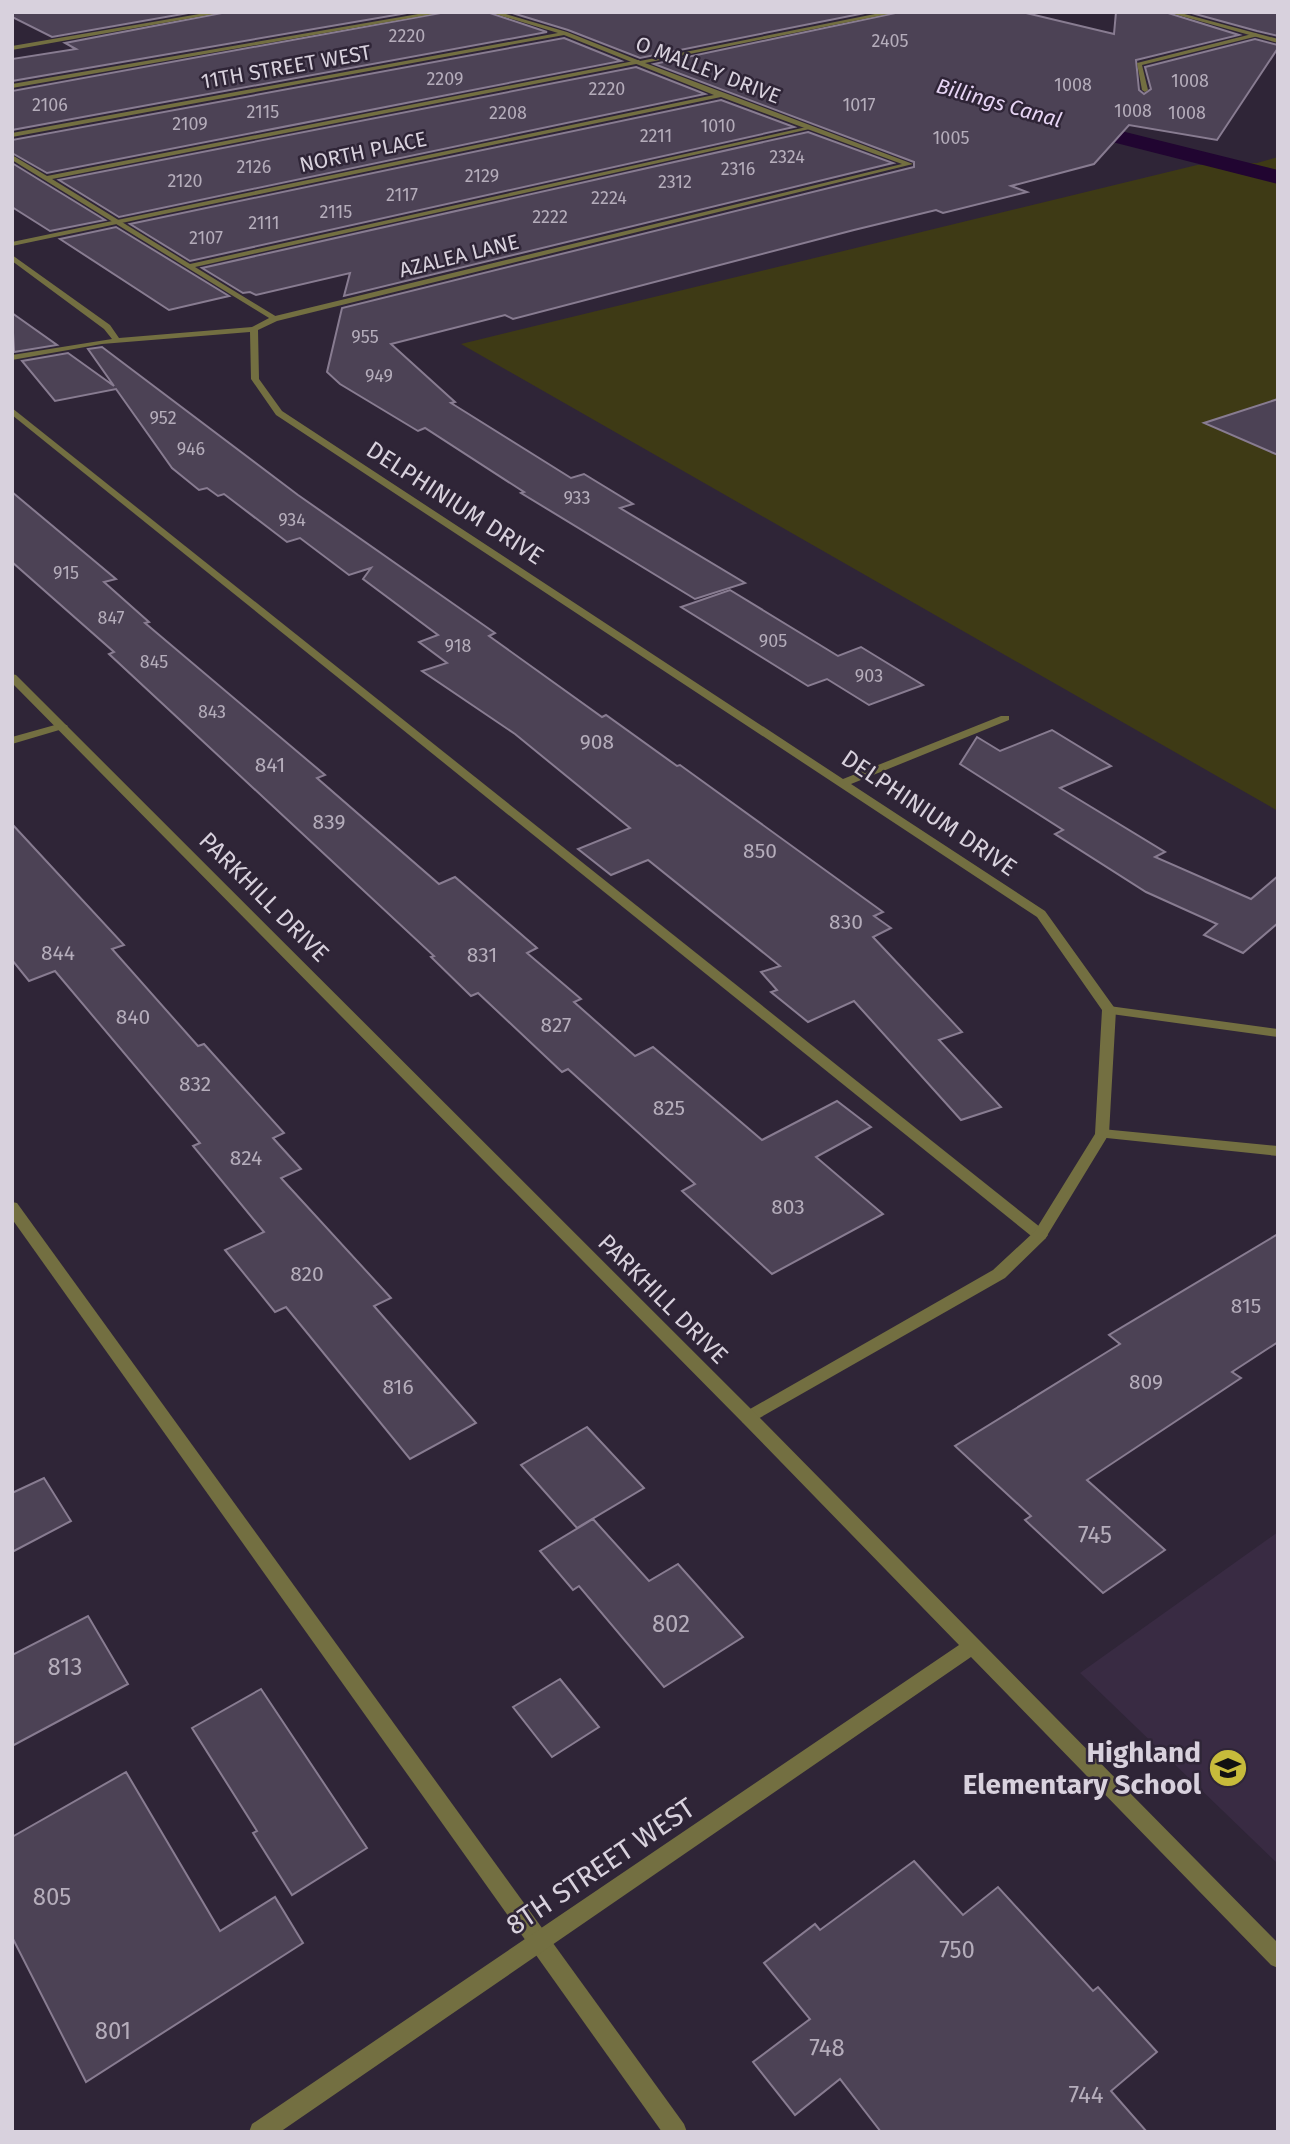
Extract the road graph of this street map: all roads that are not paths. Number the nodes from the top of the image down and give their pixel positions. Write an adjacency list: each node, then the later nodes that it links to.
1 (222, 12): 9 (street)
2 (441, 12): 11 (street)
3 (492, 12): 6 (street, O MALLEY DRIVE)
4 (895, 12): 10 (street)
5 (1170, 12): 7 (street)
6 (565, 33): 10 (street, O MALLEY DRIVE); 15 (street, 11TH STREET WEST)
7 (1256, 35): 8 (street); 12 (street)
8 (1278, 41)
9 (12, 48)
10 (639, 62): 13 (street, O MALLEY DRIVE); 18 (street)
11 (12, 86)
12 (1145, 90)
13 (722, 95): 14 (street, O MALLEY DRIVE); 19 (street, NORTH PLACE)
14 (811, 128): 17 (street, O MALLEY DRIVE); 22 (street)
15 (12, 135)
16 (12, 157): 18 (street)
17 (910, 164): 23 (street, AZALEA LANE)
18 (47, 178): 19 (street)
19 (118, 221): 20 (street, NORTH PLACE); 22 (street)
20 (12, 244)
21 (12, 257): 25 (street)
22 (190, 267): 23 (street)
23 (274, 319): 24 (street, AZALEA LANE)
24 (254, 329): 25 (street, AZALEA LANE); 32 (street, DELPHINIUM DRIVE)
25 (117, 340): 26 (street, AZALEA LANE)
26 (12, 358)
27 (12, 411): 38 (street)
28 (12, 677): 30 (street, PARKHILL DRIVE)
29 (1006, 718): 32 (street)
30 (62, 726): 31 (street); 39 (street, PARKHILL DRIVE)
31 (12, 741)
32 (845, 782): 33 (street, DELPHINIUM DRIVE)
33 (1109, 1010): 34 (street); 35 (street)
34 (1278, 1033)
35 (1102, 1134): 36 (street); 38 (street)
36 (1278, 1151)
37 (12, 1207): 41 (street)
38 (1040, 1235): 39 (street)
39 (749, 1418): 40 (street, PARKHILL DRIVE)
40 (971, 1647): 41 (street, 8TH STREET WEST); 42 (street, PARKHILL DRIVE)
41 (539, 1942): 43 (street, 8TH STREET WEST); 44 (street)
42 (1278, 1958)
43 (260, 2132)
44 (676, 2132)

